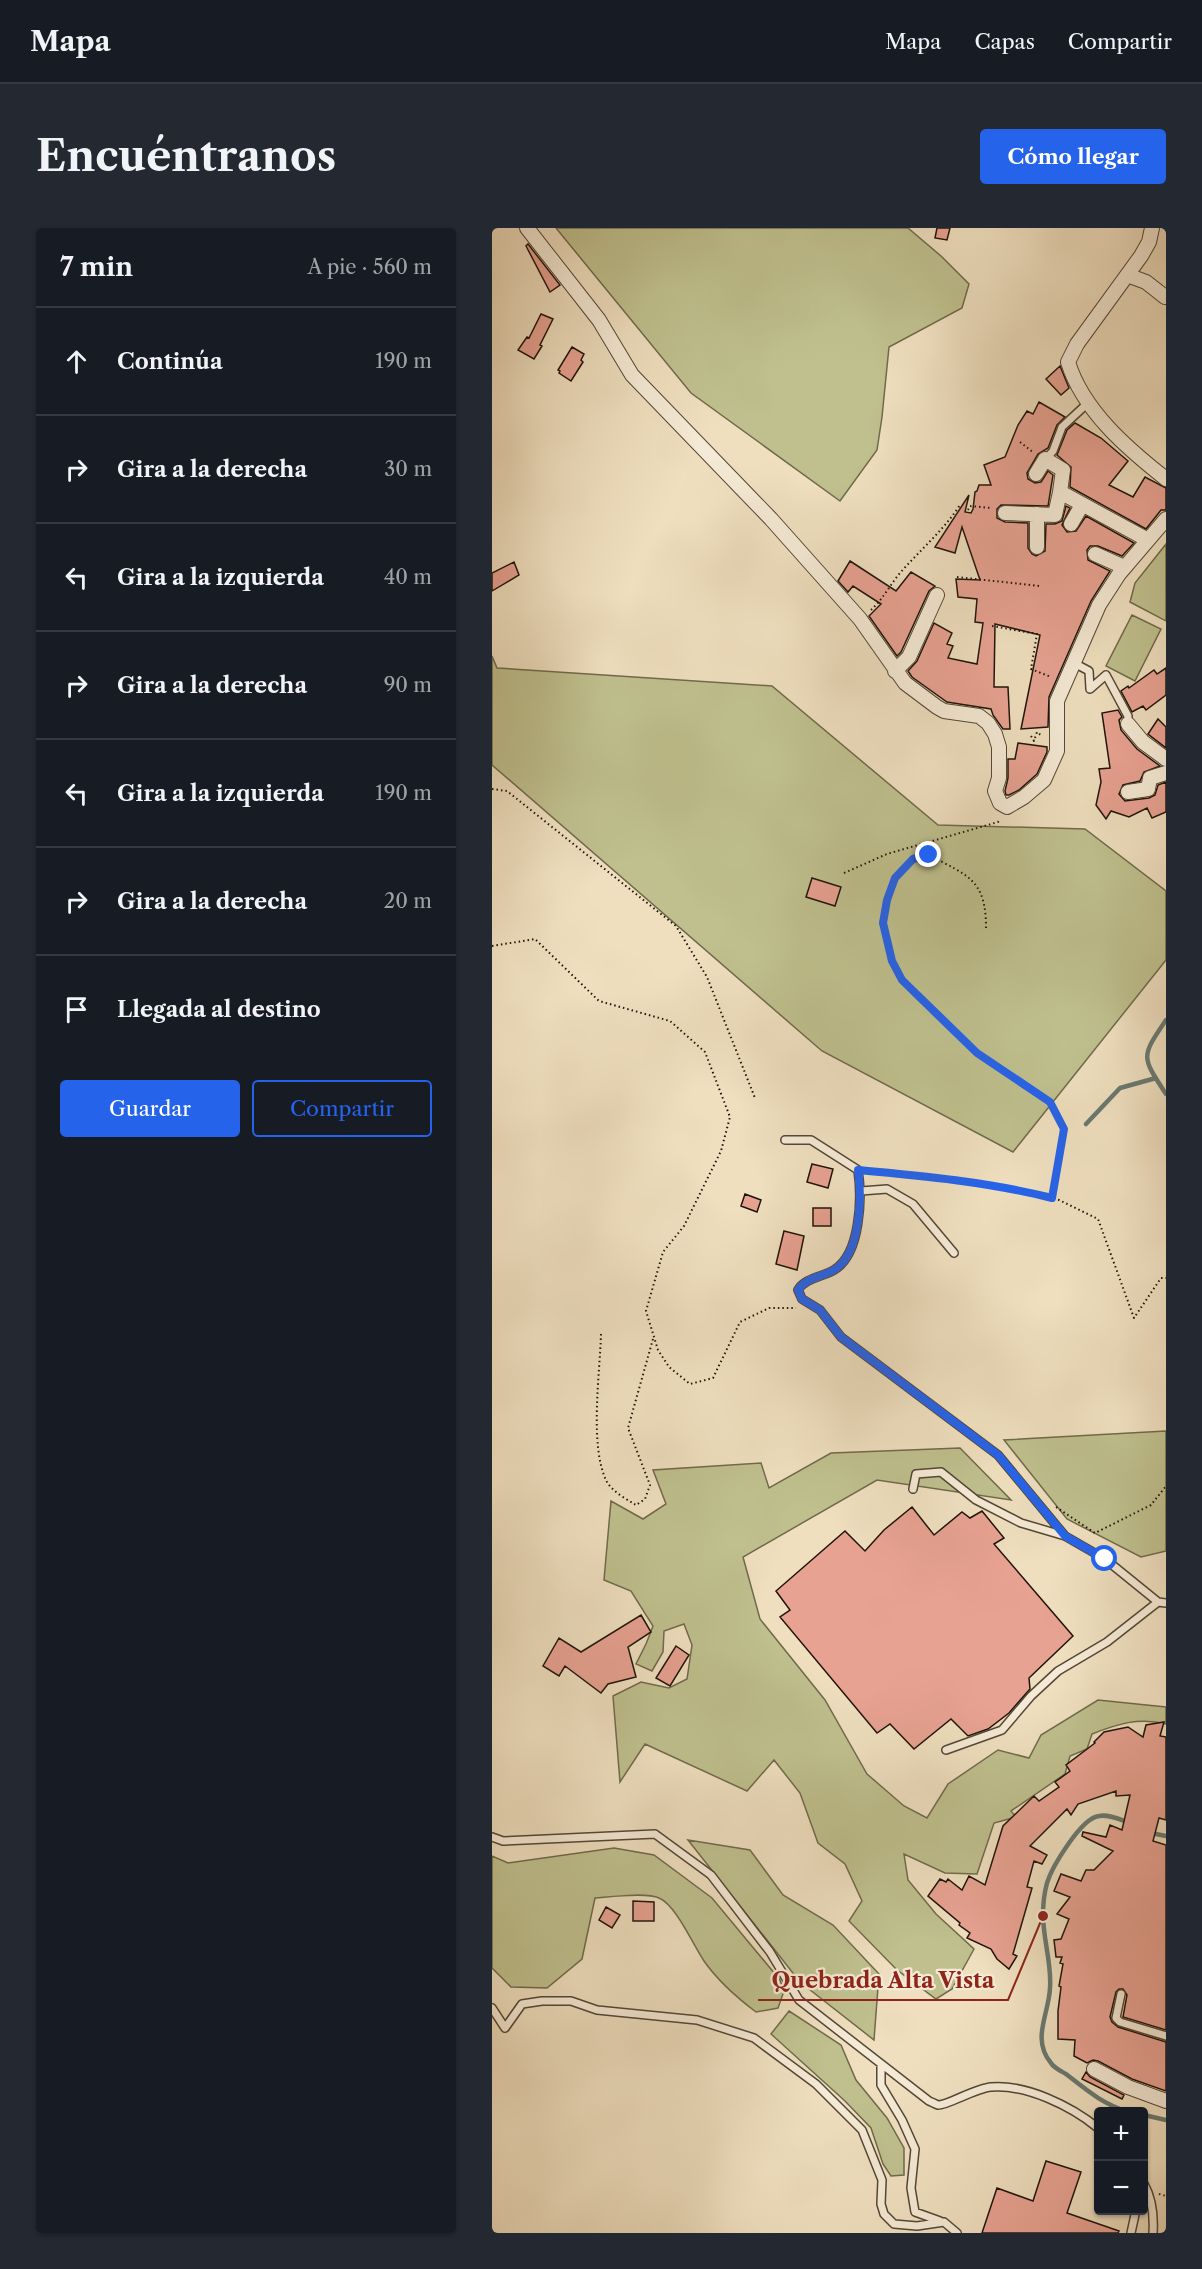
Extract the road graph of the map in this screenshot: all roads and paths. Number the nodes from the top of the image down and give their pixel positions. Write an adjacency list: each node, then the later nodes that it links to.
1 (527, 228): 24 (street)
2 (1152, 228): 3 (street)
3 (1127, 275): 4 (street); 5 (street)
4 (1165, 297)
5 (1089, 402): 6 (lane); 8 (street)
6 (1045, 460): 7 (street); 9 (street)
7 (1036, 474)
8 (1166, 479)
9 (1060, 492): 11 (street); 14 (street)
10 (960, 505): 24 (path)
11 (1082, 505): 16 (street); 17 (street)
12 (968, 510): 13 (path)
13 (1005, 513): 14 (street)
14 (1037, 514): 18 (street)
15 (1166, 519): 17 (street)
16 (1071, 524)
17 (1148, 540): 20 (street)
18 (1037, 547)
19 (1095, 554): 20 (street)
20 (1124, 567): 26 (street)
21 (957, 577): 22 (path)
22 (1040, 586)
23 (937, 595): 27 (street)
24 (860, 620): 27 (street)
25 (992, 626): 28 (path)
26 (1074, 663): 29 (lane); 34 (street)
27 (895, 670): 34 (street)
28 (1047, 676)
29 (1128, 724): 30 (street)
30 (1166, 759)
31 (1166, 773): 33 (street)
32 (492, 789): 38 (path)
33 (1128, 792)
34 (1007, 807): 35 (path)
35 (844, 873)
36 (986, 928): 42 (path)
37 (492, 946): 47 (path)
38 (755, 1098)
39 (785, 1140): 40 (lane)
40 (858, 1170): 41 (lane); 42 (path)
41 (861, 1191): 43 (lane); 45 (lane)
42 (1052, 1198): 44 (path)
43 (954, 1253)
44 (1166, 1278)
45 (820, 1310): 47 (path); 51 (lane)
46 (601, 1334): 47 (path)
47 (654, 1336)
48 (1166, 1486): 50 (path)
49 (913, 1489): 51 (lane)
50 (1049, 1502)
51 (1065, 1536): 52 (lane)
52 (1158, 1602): 53 (lane); 54 (lane)
53 (1166, 1603)
54 (946, 1750)
55 (492, 1837): 59 (lane)
56 (1121, 1994): 58 (lane)
57 (492, 2008): 65 (lane)
58 (1166, 2036)
59 (881, 2064): 62 (lane); 65 (lane)
60 (1094, 2069): 61 (street)
61 (1166, 2101)
62 (1094, 2125)
63 (1148, 2207): 68 (lane)
64 (1135, 2215): 67 (lane)
65 (944, 2222): 66 (lane)
66 (957, 2233)
67 (1131, 2233)
68 (1153, 2233)

